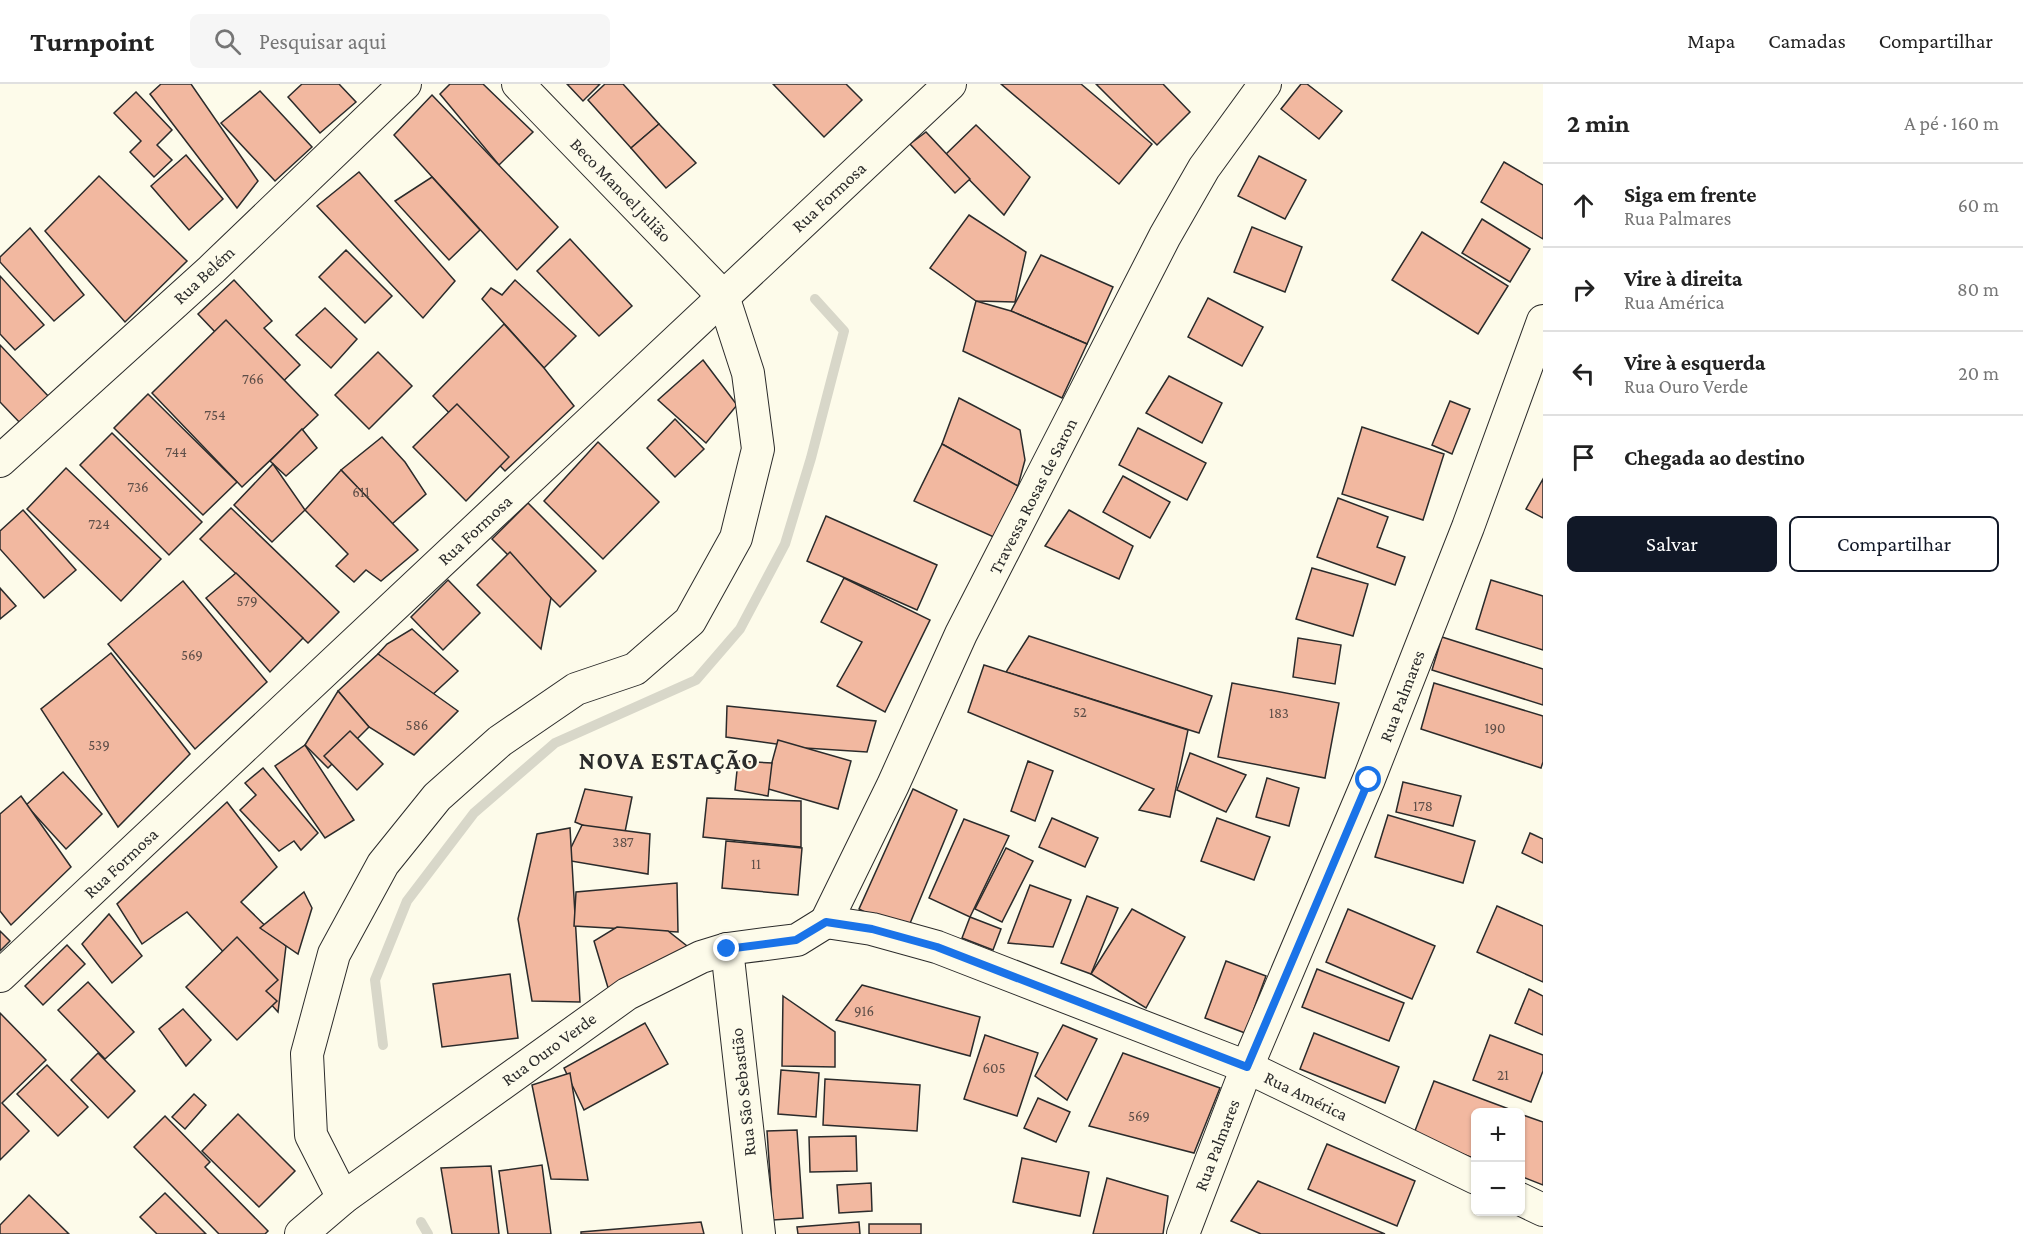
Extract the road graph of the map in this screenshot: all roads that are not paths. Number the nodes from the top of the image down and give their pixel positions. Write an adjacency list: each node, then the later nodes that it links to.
1 (405, 84): 7 (street, Rua Belém)
2 (518, 84): 5 (street, Beco Manoel Julião)
3 (950, 84): 5 (street, Rua Formosa)
4 (1265, 84): 8 (street, Travessa Rosas de Saron)
5 (723, 297): 10 (street, Rua Formosa); 13 (street)
6 (1543, 321): 11 (street, Rua Palmares)
7 (0, 461)
8 (826, 922): 9 (street, Rua Ouro Verde); 11 (street, Rua América)
9 (727, 949): 13 (street, Rua Ouro Verde); 17 (street, Rua São Sebastião)
10 (0, 976)
11 (1247, 1067): 12 (street, Rua América); 18 (street, Rua Palmares)
12 (1471, 1176)
13 (343, 1198): 16 (street, Rua Ouro Verde)
14 (1525, 1201): 15 (street)
15 (1543, 1210)
16 (301, 1234)
17 (759, 1234)
18 (1183, 1234)

